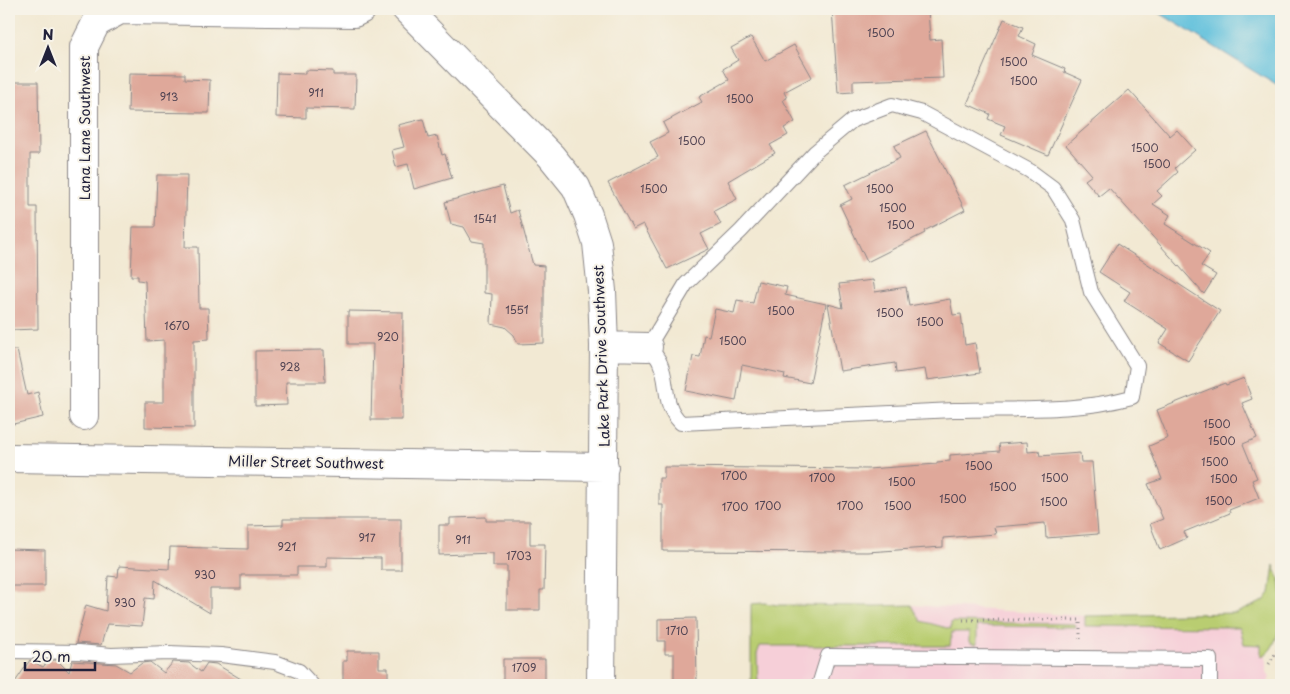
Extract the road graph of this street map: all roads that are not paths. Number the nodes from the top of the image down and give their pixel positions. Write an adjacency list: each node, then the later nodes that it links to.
1 (362, 9): 5 (street, Lana Lane Southwest)
2 (406, 9): 3 (street, Lake Park Drive Southwest)
3 (604, 346): 4 (street); 7 (street, Lake Park Drive Southwest)
4 (648, 346): 4 (lane)
5 (84, 416)
6 (9, 458): 7 (street, Miller Street Southwest)
7 (604, 467): 10 (street, Lake Park Drive Southwest)
8 (9, 651): 9 (lane)
9 (312, 685)
10 (601, 685)
11 (819, 685): 12 (lane)
12 (1210, 685)

